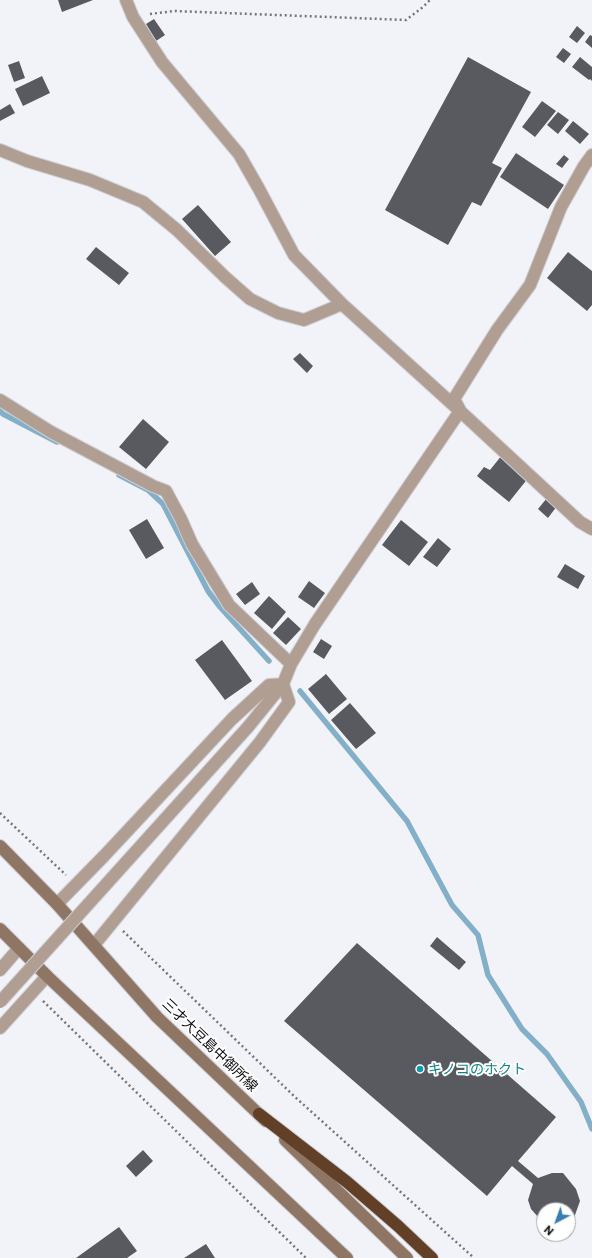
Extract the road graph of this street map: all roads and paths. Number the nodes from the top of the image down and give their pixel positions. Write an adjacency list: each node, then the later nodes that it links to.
1 (126, 0): 3 (street)
2 (430, 0): 3 (path)
3 (133, 17): 6 (street)
4 (0, 150): 6 (street)
5 (592, 155): 8 (street)
6 (342, 304): 8 (street)
7 (0, 400): 10 (street)
8 (460, 411): 9 (street); 10 (street)
9 (592, 529)
10 (291, 664): 11 (street)
11 (282, 684): 15 (street); 18 (street); 23 (street, bridge)
12 (0, 813): 14 (path)
13 (0, 846): 15 (main road, 三才大豆島中御所線)
14 (71, 879)
15 (57, 904): 18 (main road, 三才大豆島中御所線)
16 (118, 926): 30 (path)
17 (0, 929): 19 (main road)
18 (94, 945): 25 (main road, 三才大豆島中御所線)
19 (19, 948): 20 (street); 21 (main road)
20 (0, 970)
21 (47, 976): 24 (street); 27 (main road)
22 (40, 999): 26 (path)
23 (0, 1002)
24 (0, 1028)
25 (259, 1114): 28 (main road, 三才大豆島中御所線); 29 (highway)
26 (306, 1258)
27 (347, 1258)
28 (406, 1258)
29 (432, 1258)
30 (474, 1258)

